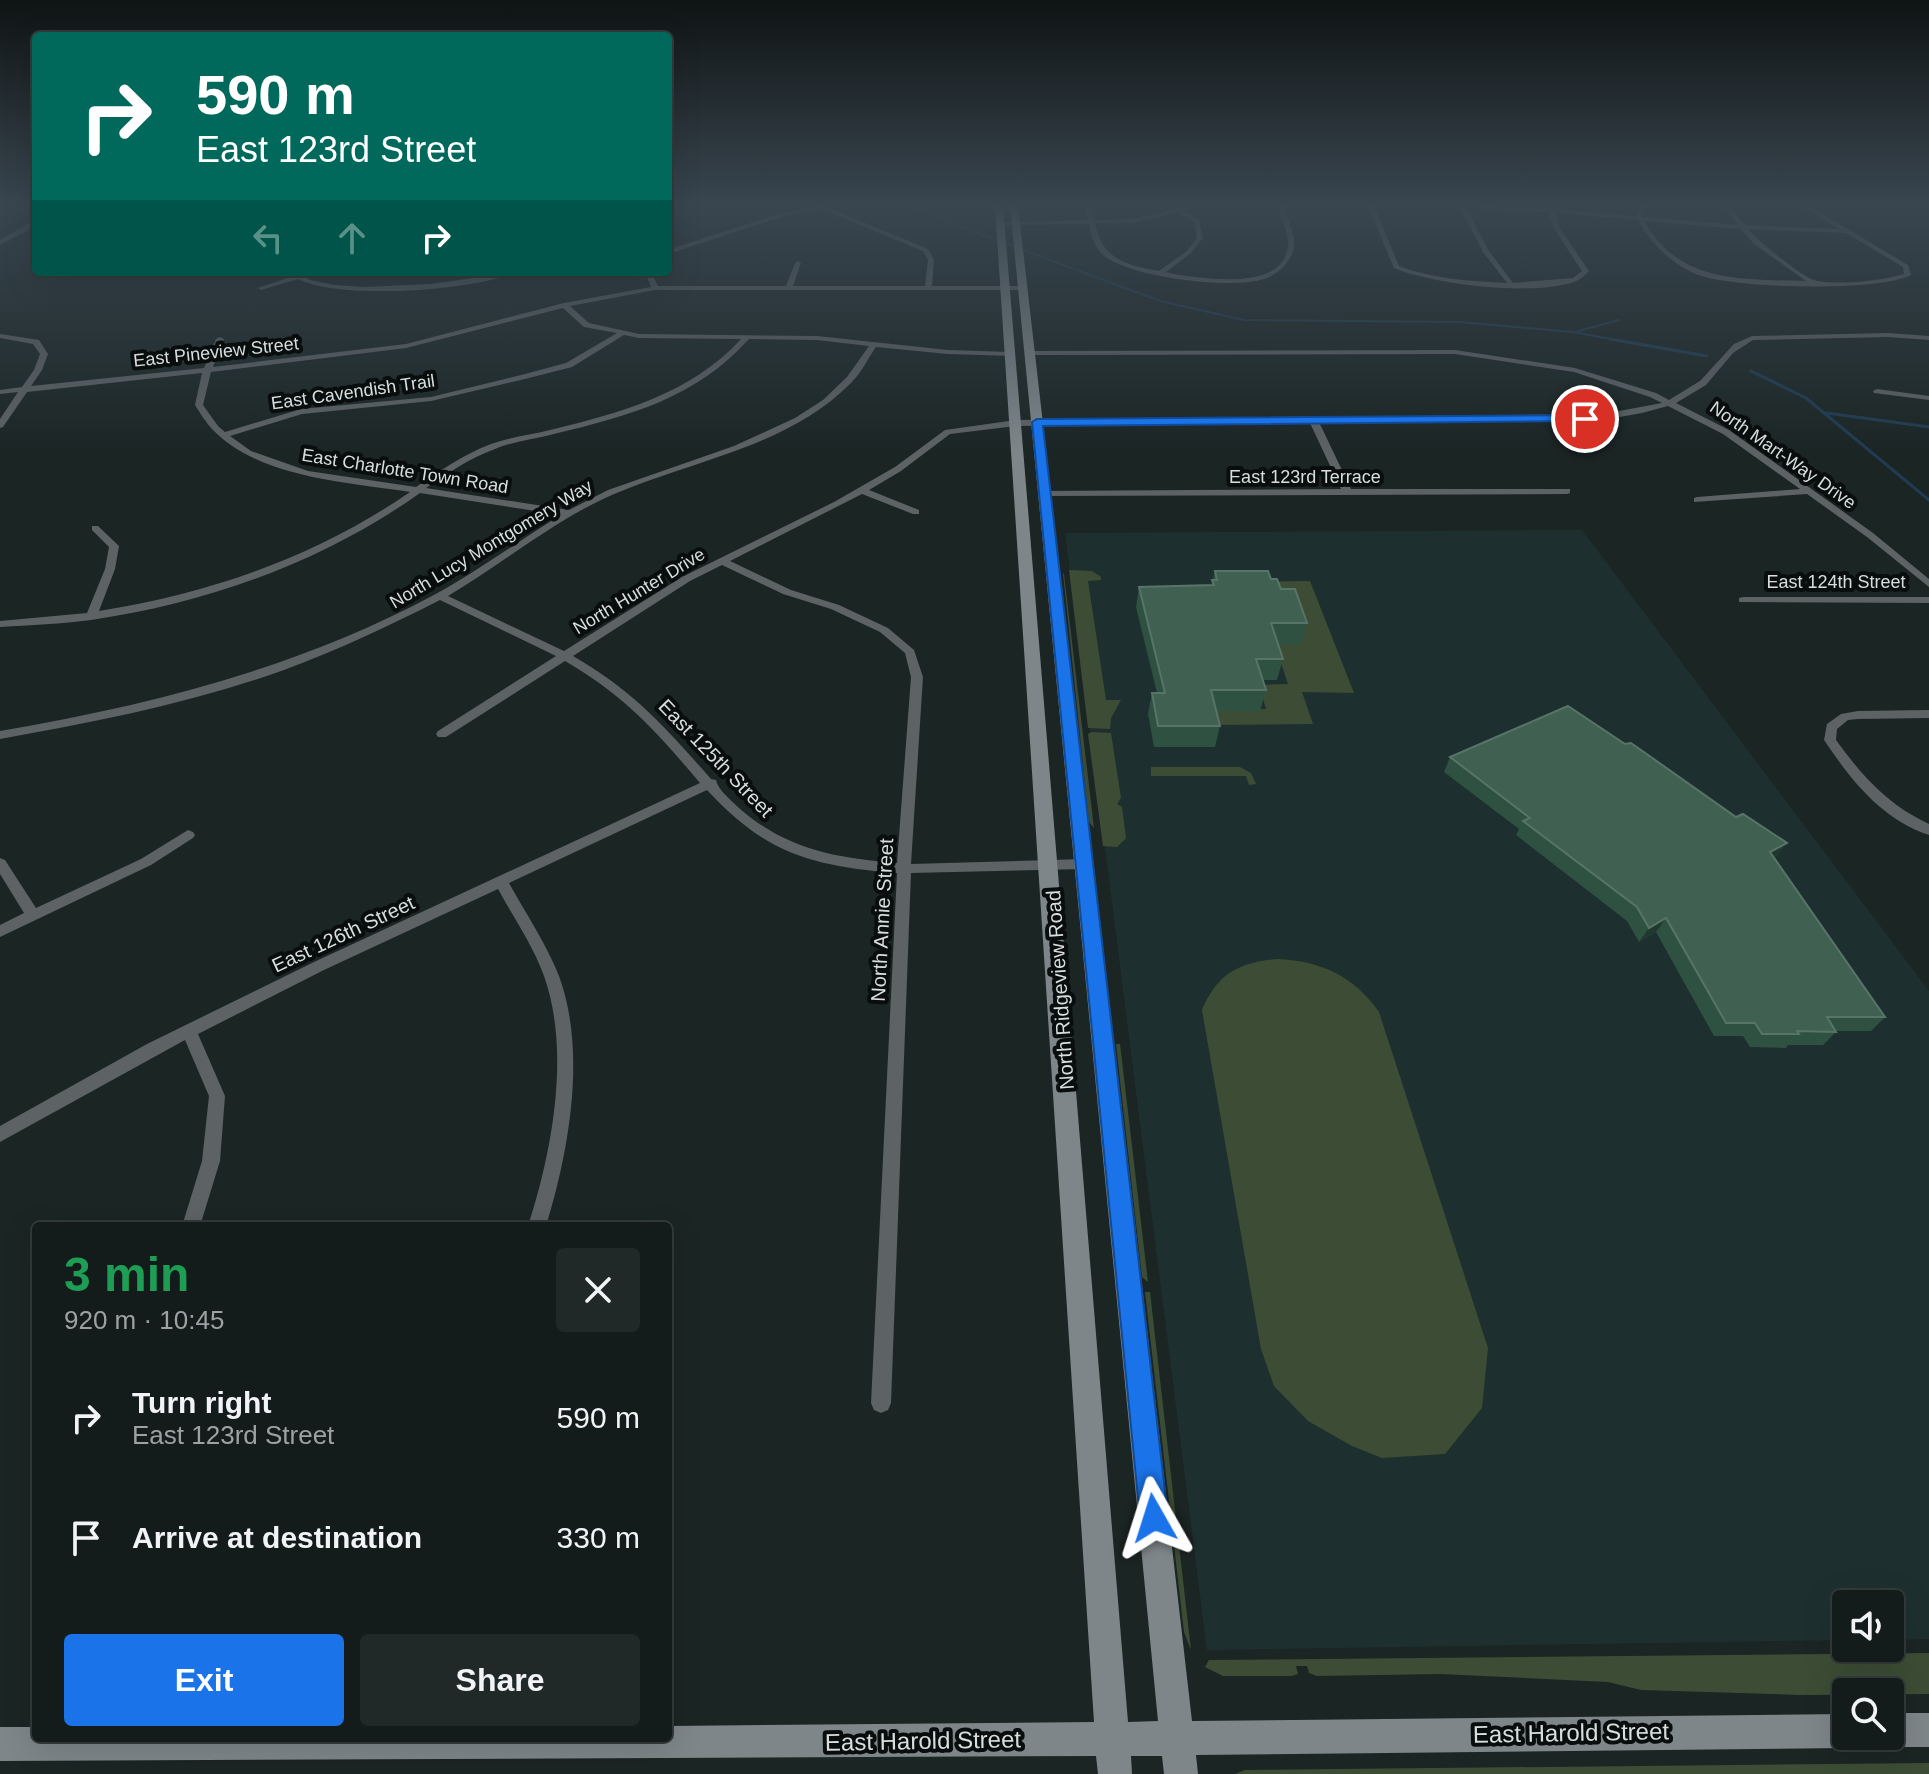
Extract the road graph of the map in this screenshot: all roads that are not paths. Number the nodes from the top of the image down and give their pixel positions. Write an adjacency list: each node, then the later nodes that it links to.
1 (1014, 288): 10 (main road, North Ridgeview Road)
2 (650, 289): 3 (street, East Pineview Street)
3 (564, 305): 4 (street); 11 (street, East Pineview Street)
4 (621, 334): 6 (street, North Mart-Way Drive); 20 (street, East Cavendish Trail)
5 (0, 336): 12 (street)
6 (748, 336): 9 (street, North Mart-Way Drive); 22 (street)
7 (1929, 338): 16 (street, North Hunter Drive)
8 (220, 339): 11 (street)
9 (874, 344): 10 (street, North Mart-Way Drive); 29 (street, North Lucy Montgomery Way)
10 (1020, 354): 16 (street, North Mart-Way Drive); 18 (main road, North Ridgeview Road)
11 (208, 369): 12 (street, East Pineview Street); 20 (street, East Charlotte Town Road)
12 (24, 389): 14 (street, East Pineview Street); 19 (street)
13 (1877, 391): 15 (street)
14 (0, 392)
15 (1929, 398)
16 (1670, 402): 17 (street, North Hunter Drive); 24 (street, North Mart-Way Drive)
17 (1314, 421): 18 (street, North Hunter Drive); 26 (street)
18 (1026, 423): 21 (street, North Hunter Drive); 25 (main road, North Ridgeview Road); 46 (main road, North Ridgeview Road)
19 (0, 425)
20 (223, 435): 22 (street, East Charlotte Town Road)
21 (861, 490): 28 (street); 31 (street, North Hunter Drive)
22 (418, 491): 29 (street, East Charlotte Town Road); 36 (street)
23 (1567, 491): 26 (street, East 123rd Terrace)
24 (1809, 491): 27 (street); 32 (street, North Mart-Way Drive)
25 (1043, 493): 26 (street, East 123rd Terrace); 47 (main road, North Ridgeview Road)
26 (1348, 493)
27 (1697, 500)
28 (916, 512)
29 (569, 513): 33 (street, North Lucy Montgomery Way)
30 (95, 528): 36 (street)
31 (722, 561): 38 (street, North Hunter Drive); 48 (street, North Annie Street)
32 (1929, 584)
33 (440, 596): 38 (street, East 125th Street); 41 (street, North Lucy Montgomery Way)
34 (1743, 600): 35 (street, East 124th Street)
35 (1929, 600)
36 (91, 617): 37 (street)
37 (0, 624)
38 (562, 656): 40 (street, North Hunter Drive); 42 (street, East 125th Street)
39 (1929, 714): 43 (street)
40 (442, 734)
41 (0, 735)
42 (711, 783): 48 (street, East 125th Street); 49 (street, East 126th Street)
43 (1929, 830)
44 (188, 835): 50 (street)
45 (0, 863): 50 (street)
46 (1051, 864): 47 (street, East 125th Street); 48 (street, East 125th Street); 61 (main road, North Ridgeview Road)
47 (1084, 864): 60 (main road, North Ridgeview Road)
48 (904, 867): 56 (street, North Annie Street)
49 (501, 882): 52 (street, East 126th Street); 55 (street)
50 (33, 915): 51 (street)
51 (0, 931)
52 (189, 1031): 53 (street, East 126th Street); 54 (street)
53 (0, 1135)
54 (192, 1222)
55 (538, 1222)
56 (881, 1403)
57 (1904, 1730): 58 (main road)
58 (1929, 1730)
59 (1832, 1731): 60 (main road, East Harold Street)
60 (1177, 1738): 61 (main road, East Harold Street); 66 (main road, North Ridgeview Road)
61 (1113, 1739): 62 (main road, East Harold Street); 65 (main road, North Ridgeview Road)
62 (672, 1740)
63 (255, 1742): 64 (main road, East Harold Street)
64 (0, 1744)
65 (1115, 1774)
66 (1181, 1774)

